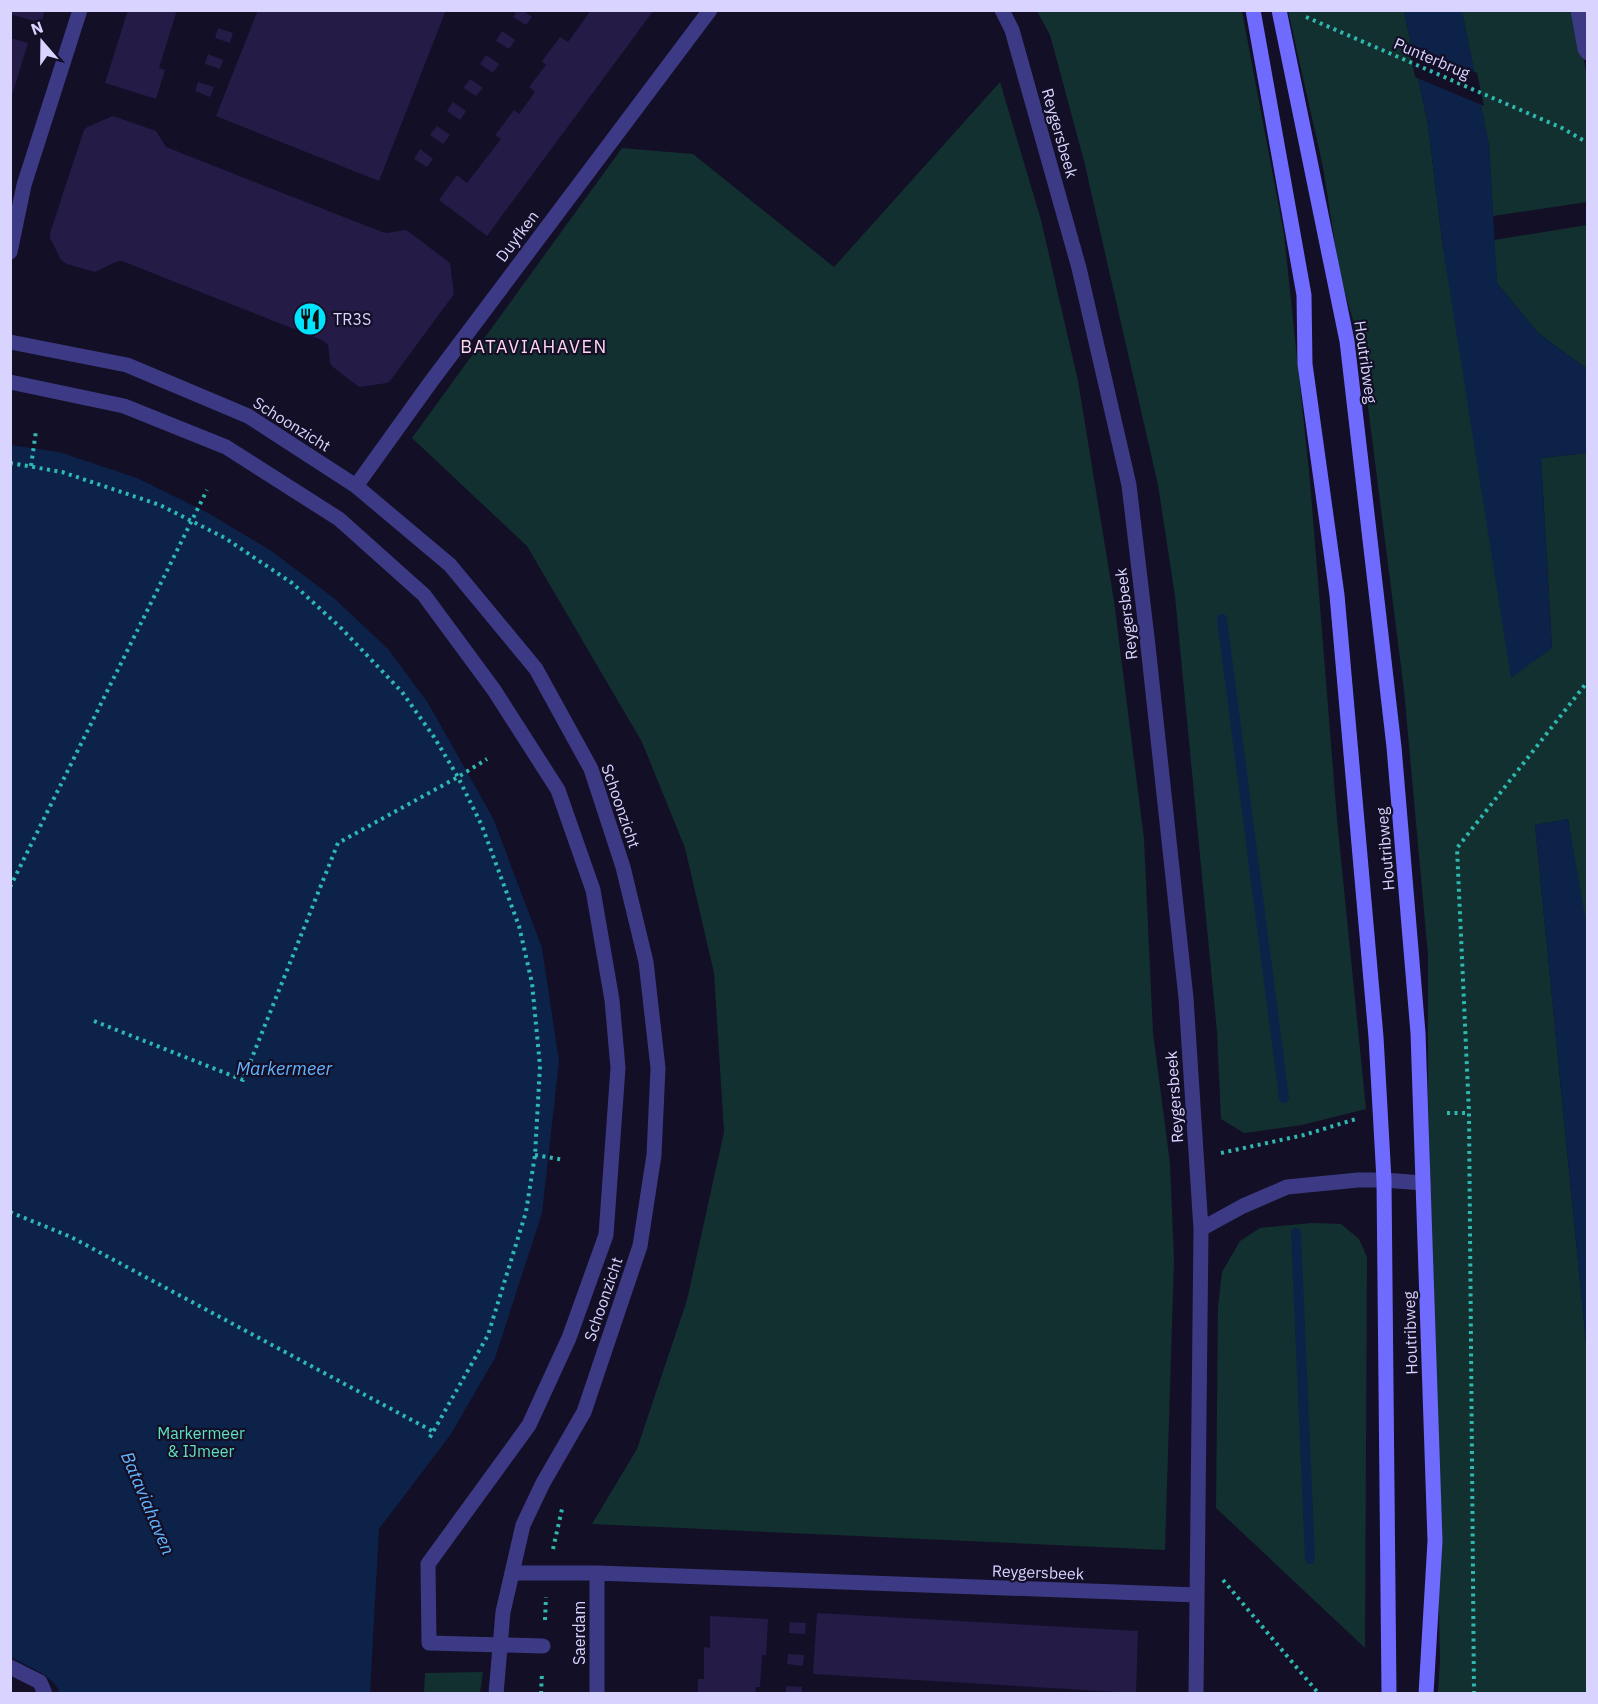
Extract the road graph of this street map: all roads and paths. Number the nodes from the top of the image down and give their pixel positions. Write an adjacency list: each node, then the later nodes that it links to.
1 (80, 10): 10 (street)
2 (710, 10): 16 (street, Duyfken)
3 (1002, 10): 28 (street, Reygersbeek)
4 (1253, 10): 26 (main road, Houtribweg)
5 (1279, 10): 24 (main road, Houtribweg)
6 (1578, 10): 8 (street)
7 (1302, 15): 9 (path, Punterbrug)
8 (1587, 53)
9 (1587, 143)
10 (10, 252)
11 (10, 342): 16 (street, Schoonzicht)
12 (10, 382): 40 (street)
13 (36, 431): 15 (path)
14 (10, 463): 15 (path)
15 (31, 466): 18 (path)
16 (356, 486): 37 (street, Schoonzicht)
17 (207, 490): 18 (path)
18 (192, 521): 21 (path); 22 (path)
19 (1587, 681): 25 (path)
20 (487, 759): 21 (path)
21 (458, 777): 23 (path); 27 (path)
22 (10, 887)
23 (94, 1021)
24 (1421, 1113): 25 (path); 31 (main road, Houtribweg)
25 (1469, 1113): 50 (path)
26 (1380, 1116): 28 (path); 30 (main road, Houtribweg)
27 (535, 1155): 29 (path); 34 (path)
28 (1196, 1156): 33 (street, Reygersbeek)
29 (564, 1160)
30 (1384, 1180): 31 (street); 33 (street); 48 (main road, Houtribweg)
31 (1423, 1183): 49 (main road, Houtribweg)
32 (10, 1212): 34 (path)
33 (1201, 1229): 36 (street, Reygersbeek)
34 (434, 1432): 35 (path)
35 (429, 1439)
36 (1198, 1550): 39 (street, Reygersbeek); 47 (path)
37 (512, 1573): 38 (street, Reygersbeek); 40 (street, Schoonzicht)
38 (597, 1574): 39 (street, Reygersbeek); 45 (street, Saerdam)
39 (1197, 1595): 46 (street)
40 (500, 1646): 41 (street); 44 (street, Schoonzicht)
41 (543, 1646)
42 (10, 1667): 43 (street)
43 (45, 1694)
44 (496, 1694)
45 (597, 1694)
46 (1196, 1694)
47 (1319, 1694)
48 (1389, 1694)
49 (1426, 1694)
50 (1474, 1694)

